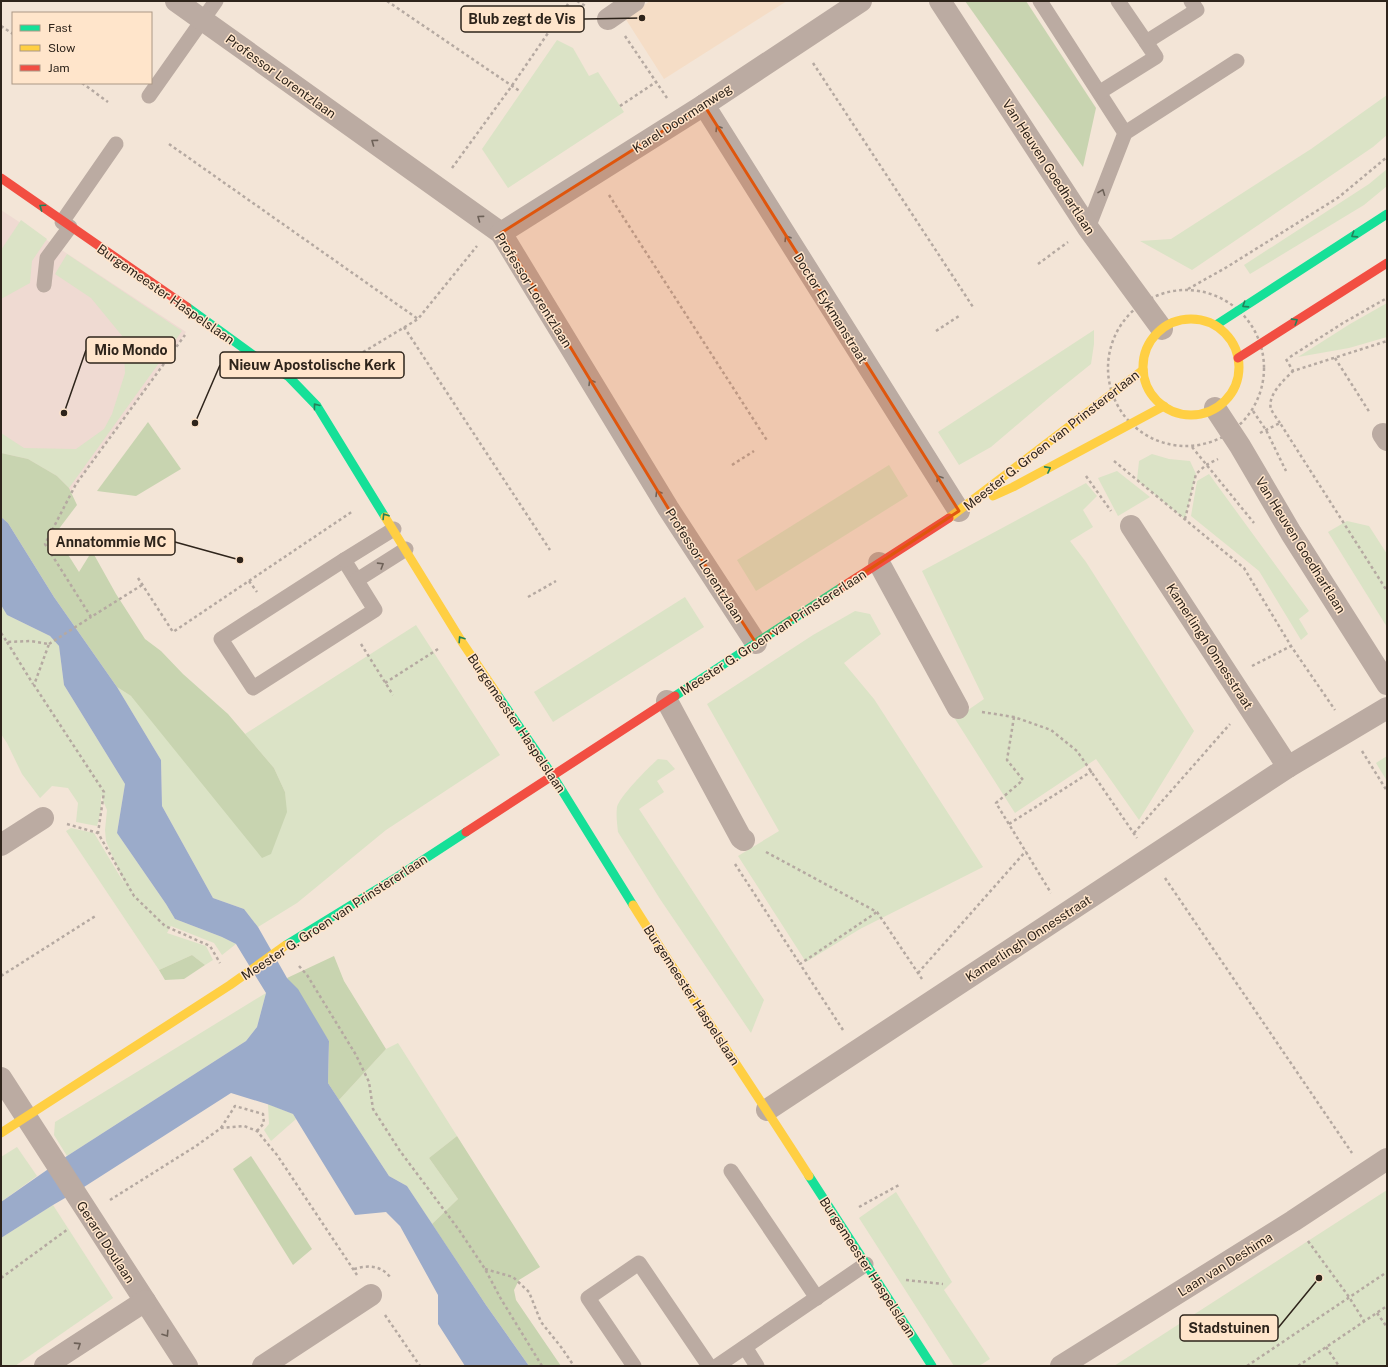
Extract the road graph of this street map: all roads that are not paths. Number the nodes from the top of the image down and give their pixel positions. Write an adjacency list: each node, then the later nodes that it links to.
1 (176, 1): 10 (street, Professor Lorentzlaan)
2 (216, 1): 10 (lane)
3 (634, 1): 9 (street)
4 (860, 1): 15 (street, Karel Doormanweg)
5 (940, 1): 21 (street, Van Heuven Goedhartlaan)
6 (1040, 1): 13 (lane)
7 (1118, 1): 11 (lane)
8 (1191, 1): 11 (lane)
9 (608, 19)
10 (203, 20): 14 (lane); 22 (street, Professor Lorentzlaan, one-way to 10)
11 (1146, 42): 13 (lane)
12 (1237, 61): 16 (lane)
13 (1100, 92): 16 (lane)
14 (149, 96)
15 (704, 105): 22 (street, Karel Doormanweg); 31 (street, Doctor Eykmanstraat, one-way to 15)
16 (1125, 133): 21 (lane, one-way to 16)
17 (116, 144): 20 (lane)
18 (1, 178): 20 (street, Burgemeester Haspelslaan, one-way to 18)
19 (1387, 214): 25 (street, one-way to 25)
20 (66, 224): 24 (lane); 33 (street, Burgemeester Haspelslaan, one-way to 20)
21 (1088, 228): 26 (street, Van Heuven Goedhartlaan)
22 (497, 230): 38 (street, Professor Lorentzlaan, one-way to 22)
23 (1387, 263): 27 (street, one-way to 23)
24 (44, 285)
25 (1216, 325): 26 (street); 27 (street)
26 (1162, 329): 28 (street)
27 (1238, 358): 30 (street)
28 (1144, 370): 29 (street); 31 (street, Meester G. Groen van Prinstererlaan)
29 (1164, 406): 30 (street); 31 (street, Meester G. Groen van Prinstererlaan, one-way to 29)
30 (1215, 408): 39 (street, Van Heuven Goedhartlaan)
31 (959, 511): 36 (street, Meester G. Groen van Prinstererlaan)
32 (1132, 527): 43 (street, Kamerlingh Onnesstraat)
33 (394, 529): 34 (street, Burgemeester Haspelslaan); 35 (lane)
34 (406, 550): 37 (lane, one-way to 34); 44 (street, Burgemeester Haspelslaan, one-way to 34)
35 (344, 560): 37 (lane); 37 (lane)
36 (879, 563): 38 (street, Meester G. Groen van Prinstererlaan); 41 (street, Meester G. Groen van Prinstererlaan)
37 (357, 580)
38 (756, 643): 40 (street, Meester G. Groen van Prinstererlaan)
39 (1387, 683)
40 (667, 701): 44 (street, Meester G. Groen van Prinstererlaan); 46 (street, Meester G. Groen van Prinstererlaan)
41 (958, 708)
42 (1387, 708): 43 (street, Kamerlingh Onnesstraat)
43 (1288, 767): 49 (street, Kamerlingh Onnesstraat)
44 (552, 776): 49 (street, Burgemeester Haspelslaan); 50 (street, Meester G. Groen van Prinstererlaan)
45 (43, 818): 47 (street)
46 (743, 839)
47 (1, 845)
48 (1, 1078): 50 (street, Gerard Doulaan)
49 (767, 1110): 54 (street, Burgemeester Haspelslaan)
50 (26, 1117): 51 (street, Meester G. Groen van Prinstererlaan); 57 (street, Gerard Doulaan)
51 (1, 1133)
52 (1387, 1159): 67 (street, Laan van Deshima)
53 (731, 1172): 56 (lane)
54 (866, 1264): 56 (lane); 66 (street, Burgemeester Haspelslaan)
55 (371, 1295): 61 (street)
56 (817, 1298): 58 (lane)
57 (145, 1301): 59 (street, one-way to 57); 60 (street, Gerard Doulaan, one-way to 60)
58 (745, 1347): 64 (lane); 65 (lane)
59 (45, 1366)
60 (187, 1366)
61 (263, 1366)
62 (634, 1366): 63 (lane)
63 (709, 1366)
64 (717, 1366)
65 (757, 1366)
66 (932, 1366)
67 (1061, 1366)

